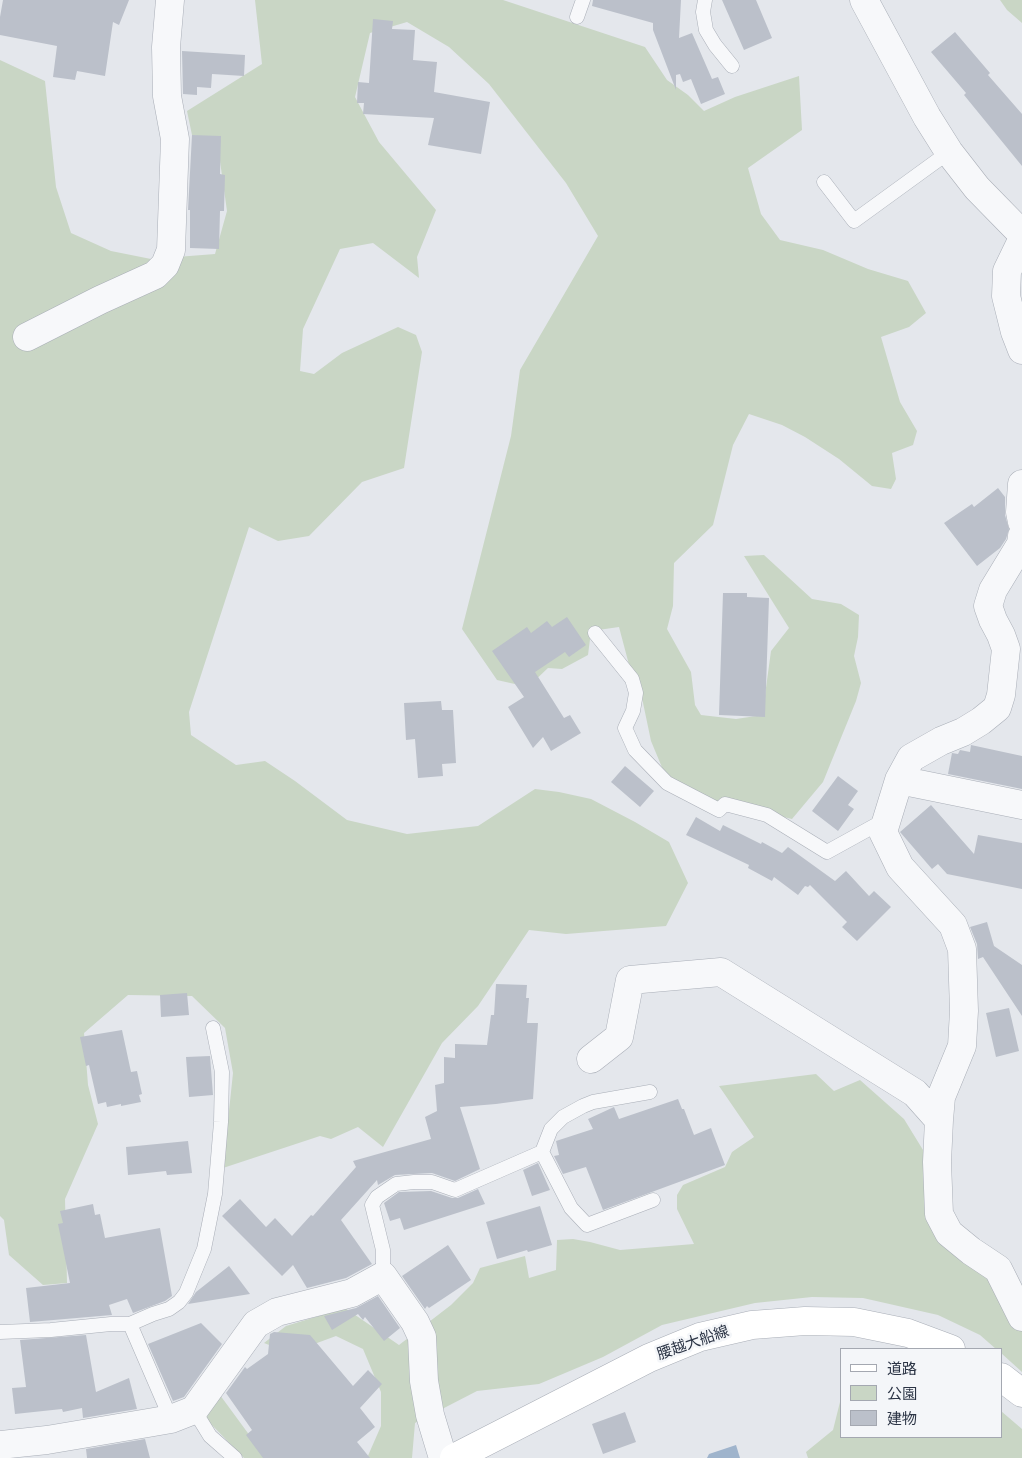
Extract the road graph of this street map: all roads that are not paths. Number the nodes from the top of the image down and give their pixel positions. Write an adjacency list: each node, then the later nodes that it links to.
1 (170, 0): 11 (street)
2 (583, 0): 5 (lane)
3 (705, 0): 6 (lane)
4 (864, 0): 7 (street)
5 (577, 17)
6 (732, 66)
7 (950, 152): 8 (lane); 9 (street)
8 (824, 182)
9 (1022, 234)
10 (1022, 240): 12 (street)
11 (27, 337)
12 (1022, 350)
13 (1022, 484): 14 (street)
14 (1022, 522)
15 (1022, 536): 17 (street)
16 (595, 633): 19 (lane)
17 (899, 780): 18 (street); 19 (street)
18 (1022, 805)
19 (886, 820): 23 (street)
20 (213, 1028): 28 (lane)
21 (591, 1059): 23 (street)
22 (650, 1092): 24 (lane)
23 (938, 1120): 27 (street)
24 (542, 1152): 25 (lane); 26 (lane)
25 (653, 1200)
26 (382, 1276): 33 (street); 36 (street)
27 (1022, 1317)
28 (130, 1324): 29 (lane); 33 (lane)
29 (0, 1332)
30 (948, 1348): 37 (main road, 腰越大船線)
31 (1002, 1379): 32 (main road)
32 (1022, 1393)
33 (182, 1414): 34 (street); 35 (lane)
34 (0, 1446)
35 (235, 1458)
36 (443, 1458)
37 (454, 1458)

